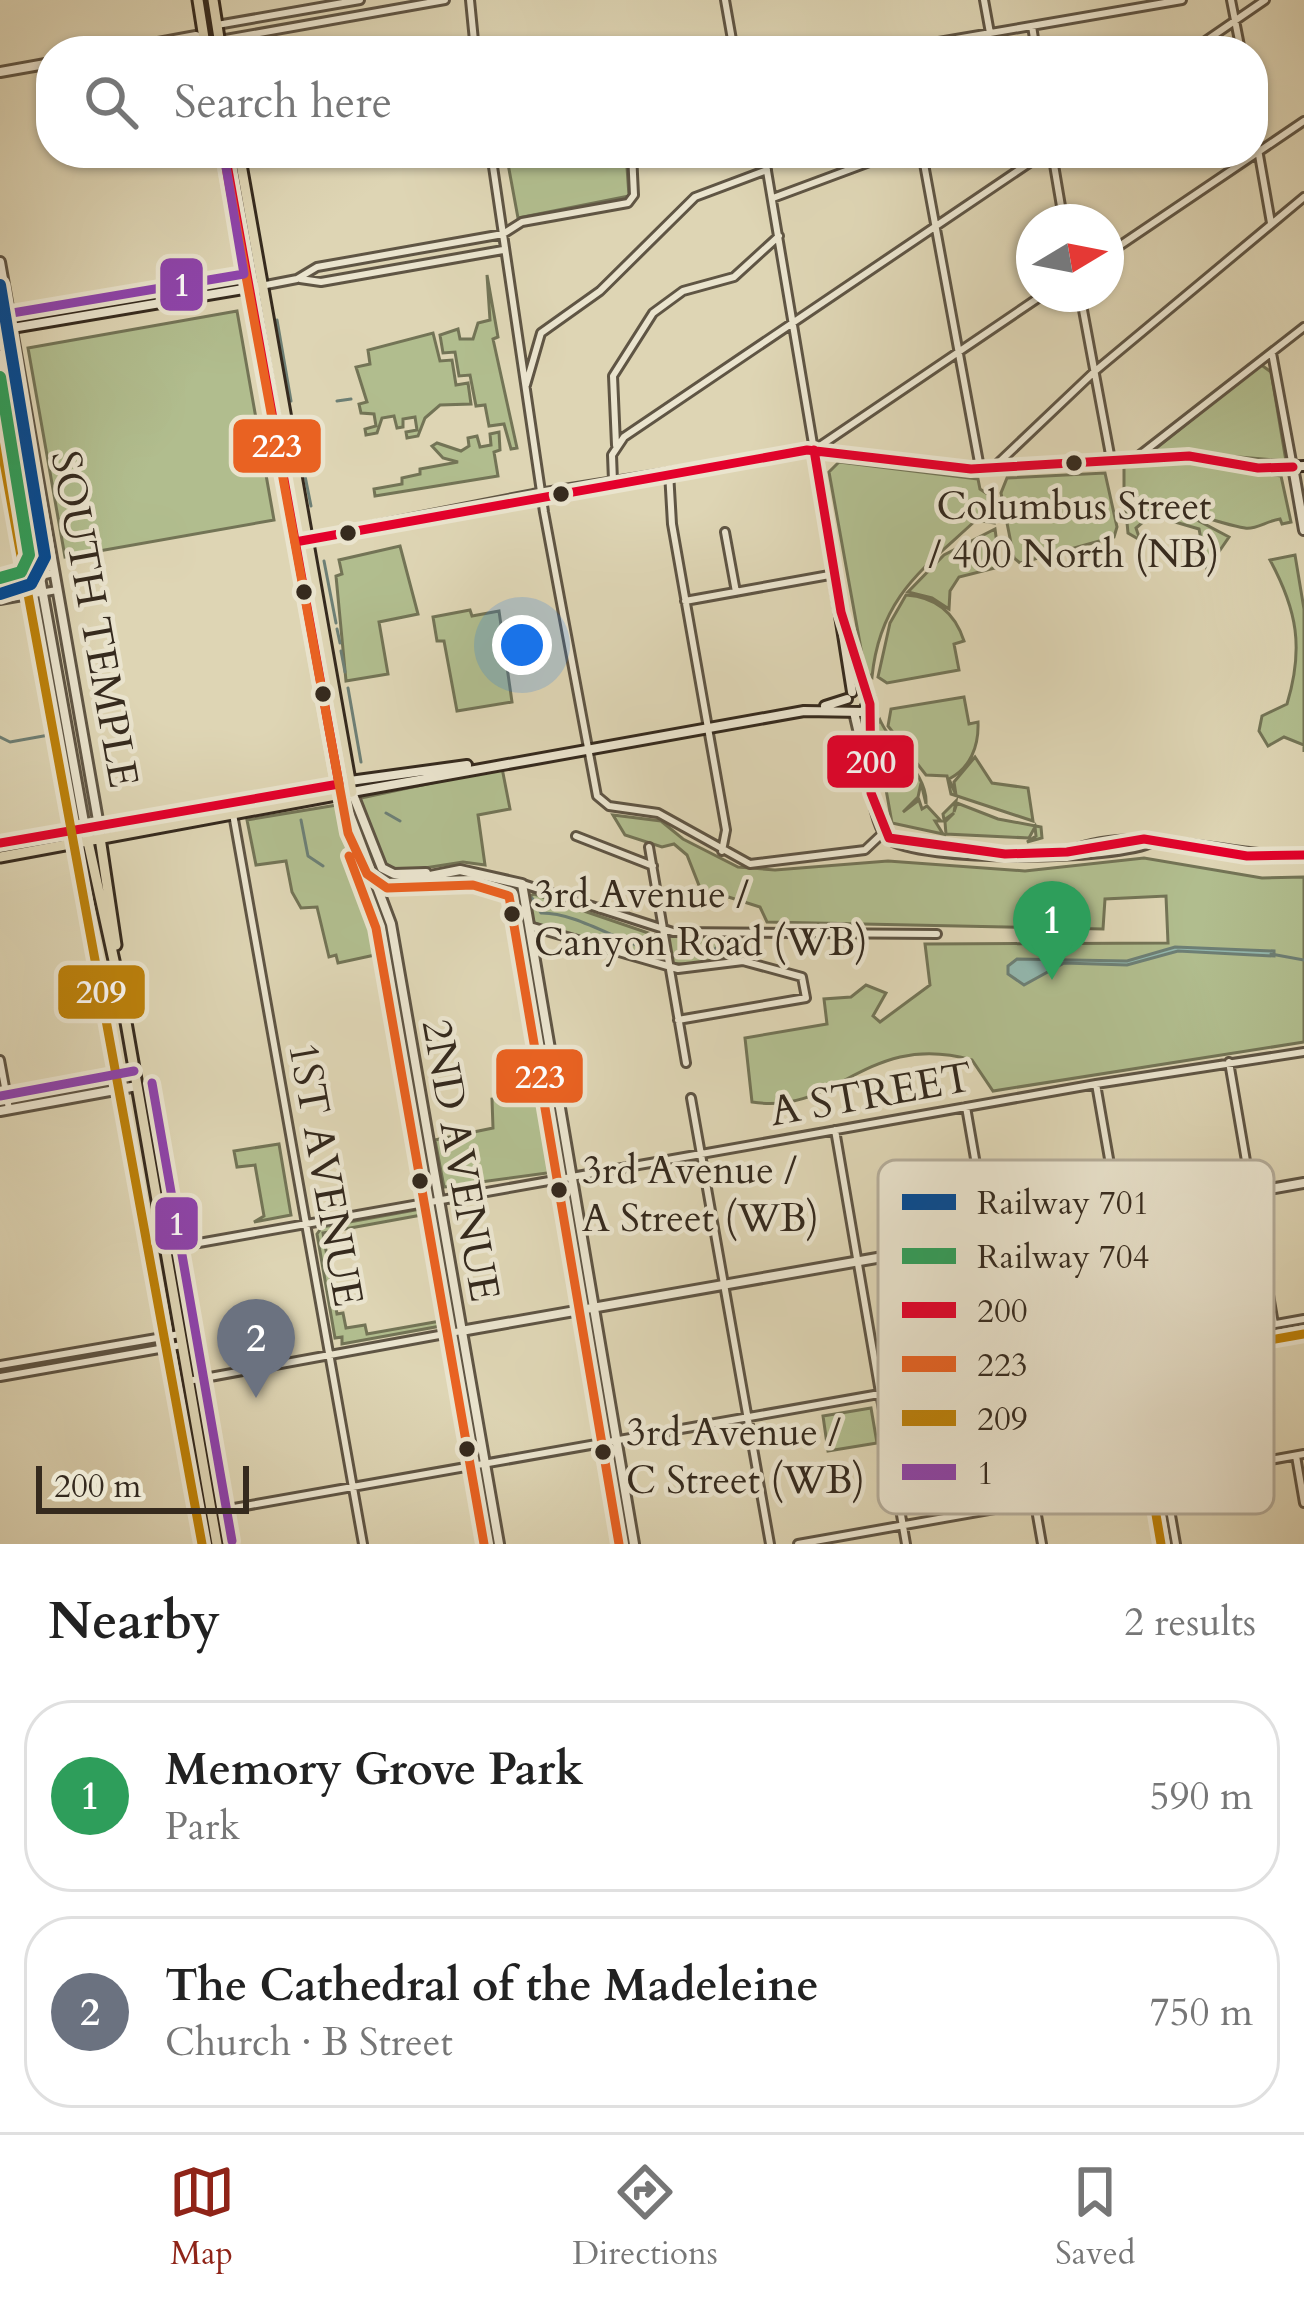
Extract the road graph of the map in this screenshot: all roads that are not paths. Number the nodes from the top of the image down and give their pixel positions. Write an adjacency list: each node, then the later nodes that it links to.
1 (198, 0): 20 (main road)
2 (213, 0): 16 (main road)
3 (360, 0): 11 (street)
4 (445, 0): 14 (street)
5 (460, 0): 12 (street)
6 (725, 0): 25 (street)
7 (984, 0): 19 (street)
8 (1182, 0): 17 (street)
9 (1232, 0): 15 (street)
10 (1265, 0): 15 (street)
11 (341, 3): 13 (street); 14 (street)
12 (468, 4): 24 (street)
13 (290, 13): 16 (street); 18 (street)
14 (344, 18): 18 (street)
15 (1235, 21): 28 (street); 29 (street)
16 (217, 26): 21 (street); 22 (main road)
17 (1032, 26): 19 (street); 27 (street)
18 (292, 28): 23 (street)
19 (990, 33): 26 (street)
20 (202, 36)
21 (206, 36)
22 (219, 36)
23 (260, 36)
24 (473, 36)
25 (731, 36)
26 (975, 36)
27 (1034, 36)
28 (1212, 36)
29 (1238, 36)
30 (36, 66): 31 (street)
31 (0, 72)
32 (1304, 121): 33 (street)
33 (1268, 145)
34 (228, 168): 56 (main road)
35 (241, 168): 56 (main road)
36 (493, 168): 50 (street)
37 (632, 168): 50 (street)
38 (855, 168): 46 (street)
39 (924, 168): 49 (street)
40 (1025, 168): 49 (street)
41 (1052, 168): 47 (street)
42 (1235, 168): 52 (street)
43 (1261, 168): 48 (street)
44 (767, 170): 46 (street); 67 (street)
45 (1304, 196): 48 (street)
46 (773, 199): 51 (street)
47 (1061, 204)
48 (1271, 224): 66 (street)
49 (934, 227): 59 (street); 63 (street)
50 (503, 233): 53 (street); 55 (street)
51 (779, 236): 59 (street); 68 (street)
52 (1124, 244)
53 (503, 250): 55 (street); 67 (street)
54 (0, 262): 61 (street, SOUTH TEMPLE)
55 (297, 279): 56 (street)
56 (255, 287): 61 (street); 80 (main road)
57 (1017, 312): 63 (street)
58 (1083, 312): 66 (street)
59 (793, 322): 68 (street); 69 (street)
60 (1304, 327): 64 (street)
61 (12, 328): 62 (street); 81 (street, SOUTH TEMPLE)
62 (0, 330)
63 (957, 352): 69 (street); 74 (street)
64 (1272, 352): 70 (street); 72 (street)
65 (0, 355): 83 (street, SOUTH TEMPLE)
66 (1094, 372): 71 (street); 73 (street)
67 (526, 385): 77 (street)
68 (616, 445): 76 (street)
69 (814, 450): 74 (street); 75 (street); 82 (street)
70 (1136, 458): 71 (street); 72 (street)
71 (1111, 460): 73 (street)
72 (1299, 466): 78 (street)
73 (993, 468): 74 (street)
74 (980, 469)
75 (669, 472): 76 (street); 89 (street)
76 (614, 481): 77 (street)
77 (543, 493): 80 (street); 92 (street)
78 (1304, 530)
79 (725, 532): 87 (street)
80 (304, 537): 93 (main road)
81 (54, 573): 83 (street); 85 (street, SOUTH TEMPLE)
82 (836, 574): 87 (street); 90 (street)
83 (40, 576): 84 (street); 86 (street, SOUTH TEMPLE)
84 (0, 584)
85 (57, 590): 86 (street); 95 (street, SOUTH TEMPLE)
86 (43, 592): 88 (street); 97 (street, SOUTH TEMPLE)
87 (736, 592): 89 (street)
88 (0, 600)
89 (685, 601): 91 (street)
90 (855, 702): 91 (street); 96 (street)
91 (708, 728): 92 (street); 101 (street)
92 (586, 748): 93 (street); 101 (street)
93 (346, 788): 94 (main road); 95 (main road); 105 (street); 107 (street, 2ND AVENUE)
94 (232, 814): 95 (main road); 134 (street, 1ST AVENUE)
95 (99, 832): 97 (main road); 114 (main road, SOUTH TEMPLE)
96 (883, 832): 101 (street); 102 (street)
97 (86, 834): 99 (main road); 103 (main road); 114 (main road, SOUTH TEMPLE)
98 (576, 836): 104 (street)
99 (0, 843)
100 (649, 847): 104 (street)
101 (722, 851)
102 (1304, 855)
103 (0, 857)
104 (652, 866): 109 (street)
105 (440, 874): 106 (street); 107 (street)
106 (522, 884): 108 (street); 109 (street)
107 (380, 886): 133 (street, 2ND AVENUE)
108 (526, 925): 113 (street); 130 (street)
109 (665, 931): 110 (street); 113 (street)
110 (736, 932): 111 (street); 112 (street)
111 (937, 934)
112 (735, 961): 113 (street); 115 (street)
113 (670, 968): 115 (street)
114 (120, 988): 121 (main road, SOUTH TEMPLE)
115 (678, 1020): 119 (street)
116 (1304, 1052): 118 (street, A STREET)
117 (0, 1060): 124 (street)
118 (1229, 1062): 120 (street, A STREET); 129 (street)
119 (686, 1063)
120 (1096, 1084): 123 (street, A STREET); 128 (street)
121 (137, 1086): 124 (street); 135 (main road, SOUTH TEMPLE)
122 (691, 1098): 126 (street)
123 (966, 1107): 125 (street, A STREET); 127 (street)
124 (4, 1110)
125 (835, 1130): 126 (street, A STREET); 137 (street)
126 (701, 1153): 130 (street, A STREET); 138 (street)
127 (975, 1160)
128 (1109, 1160)
129 (1246, 1160)
130 (572, 1176): 133 (street, A STREET); 139 (street)
131 (1304, 1183): 132 (street)
132 (1274, 1188)
133 (439, 1201): 134 (street, A STREET); 142 (street, 2ND AVENUE)
134 (306, 1224): 135 (street, A STREET); 144 (street, 1ST AVENUE)
135 (165, 1249): 143 (main road, SOUTH TEMPLE)
136 (878, 1257): 137 (street)
137 (857, 1261): 138 (street); 148 (street)
138 (724, 1285): 139 (street); 150 (street)
139 (594, 1307): 142 (street); 151 (street)
140 (1304, 1319): 141 (street)
141 (1274, 1324)
142 (461, 1331): 144 (street); 153 (street, 2ND AVENUE)
143 (181, 1339): 145 (street); 146 (street); 147 (main road, SOUTH TEMPLE)
144 (329, 1355): 147 (street); 154 (street, 1ST AVENUE)
145 (0, 1365)
146 (0, 1377)
147 (188, 1381): 156 (main road, SOUTH TEMPLE)
148 (878, 1382)
149 (878, 1393): 150 (street)
150 (748, 1417): 151 (street); 166 (street)
151 (616, 1440): 153 (street); 165 (street)
152 (1300, 1455): 155 (street)
153 (485, 1464): 154 (street); 164 (street, 2ND AVENUE)
154 (352, 1487): 156 (street); 163 (street, 1ST AVENUE)
155 (1304, 1503)
156 (212, 1512): 162 (main road, SOUTH TEMPLE)
157 (900, 1514): 161 (street)
158 (965, 1514): 161 (street)
159 (1036, 1514): 169 (street)
160 (1171, 1514): 170 (street)
161 (902, 1525): 167 (street); 168 (street)
162 (217, 1544)
163 (363, 1544)
164 (499, 1544)
165 (634, 1544)
166 (770, 1544)
167 (798, 1544)
168 (906, 1544)
169 (1042, 1544)
170 (1176, 1544)

